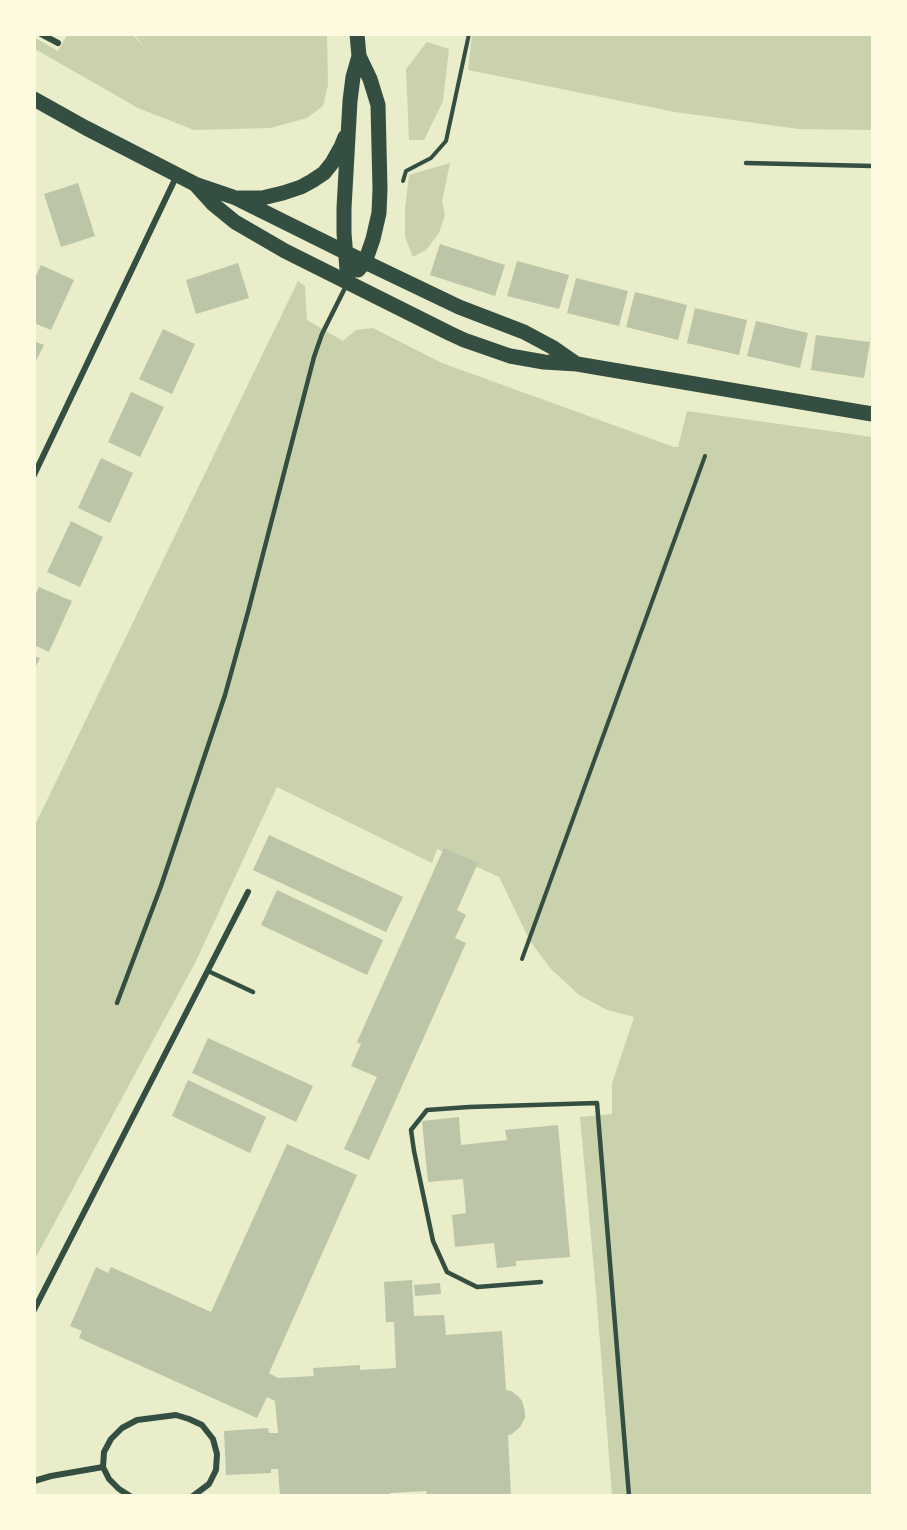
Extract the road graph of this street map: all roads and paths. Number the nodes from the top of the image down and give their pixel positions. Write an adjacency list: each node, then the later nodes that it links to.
1 (41, 34): 4 (street)
2 (357, 34): 5 (main road)
3 (469, 34): 12 (path)
4 (58, 43)
5 (359, 56): 7 (main road); 15 (main road)
6 (34, 99): 10 (main road)
7 (348, 129): 13 (main road); 14 (main road)
8 (746, 163): 9 (lane)
9 (873, 166)
10 (177, 175): 11 (main road); 20 (street)
11 (195, 184): 13 (main road); 16 (main road)
12 (400, 189)
13 (236, 198): 14 (main road)
14 (346, 252): 15 (main road); 16 (main road)
15 (365, 262): 16 (main road); 17 (main road)
16 (348, 282): 17 (main road); 25 (lane)
17 (577, 364): 18 (main road)
18 (873, 414)
19 (705, 456): 22 (path)
20 (34, 475)
21 (248, 892): 23 (street)
22 (522, 959)
23 (208, 971): 24 (lane); 27 (street)
24 (253, 992)
25 (117, 1003)
26 (541, 1282): 32 (lane)
27 (34, 1310)
28 (103, 1467): 29 (street); 30 (street); 31 (street)
29 (34, 1481)
30 (130, 1496)
31 (193, 1496)
32 (629, 1496)

